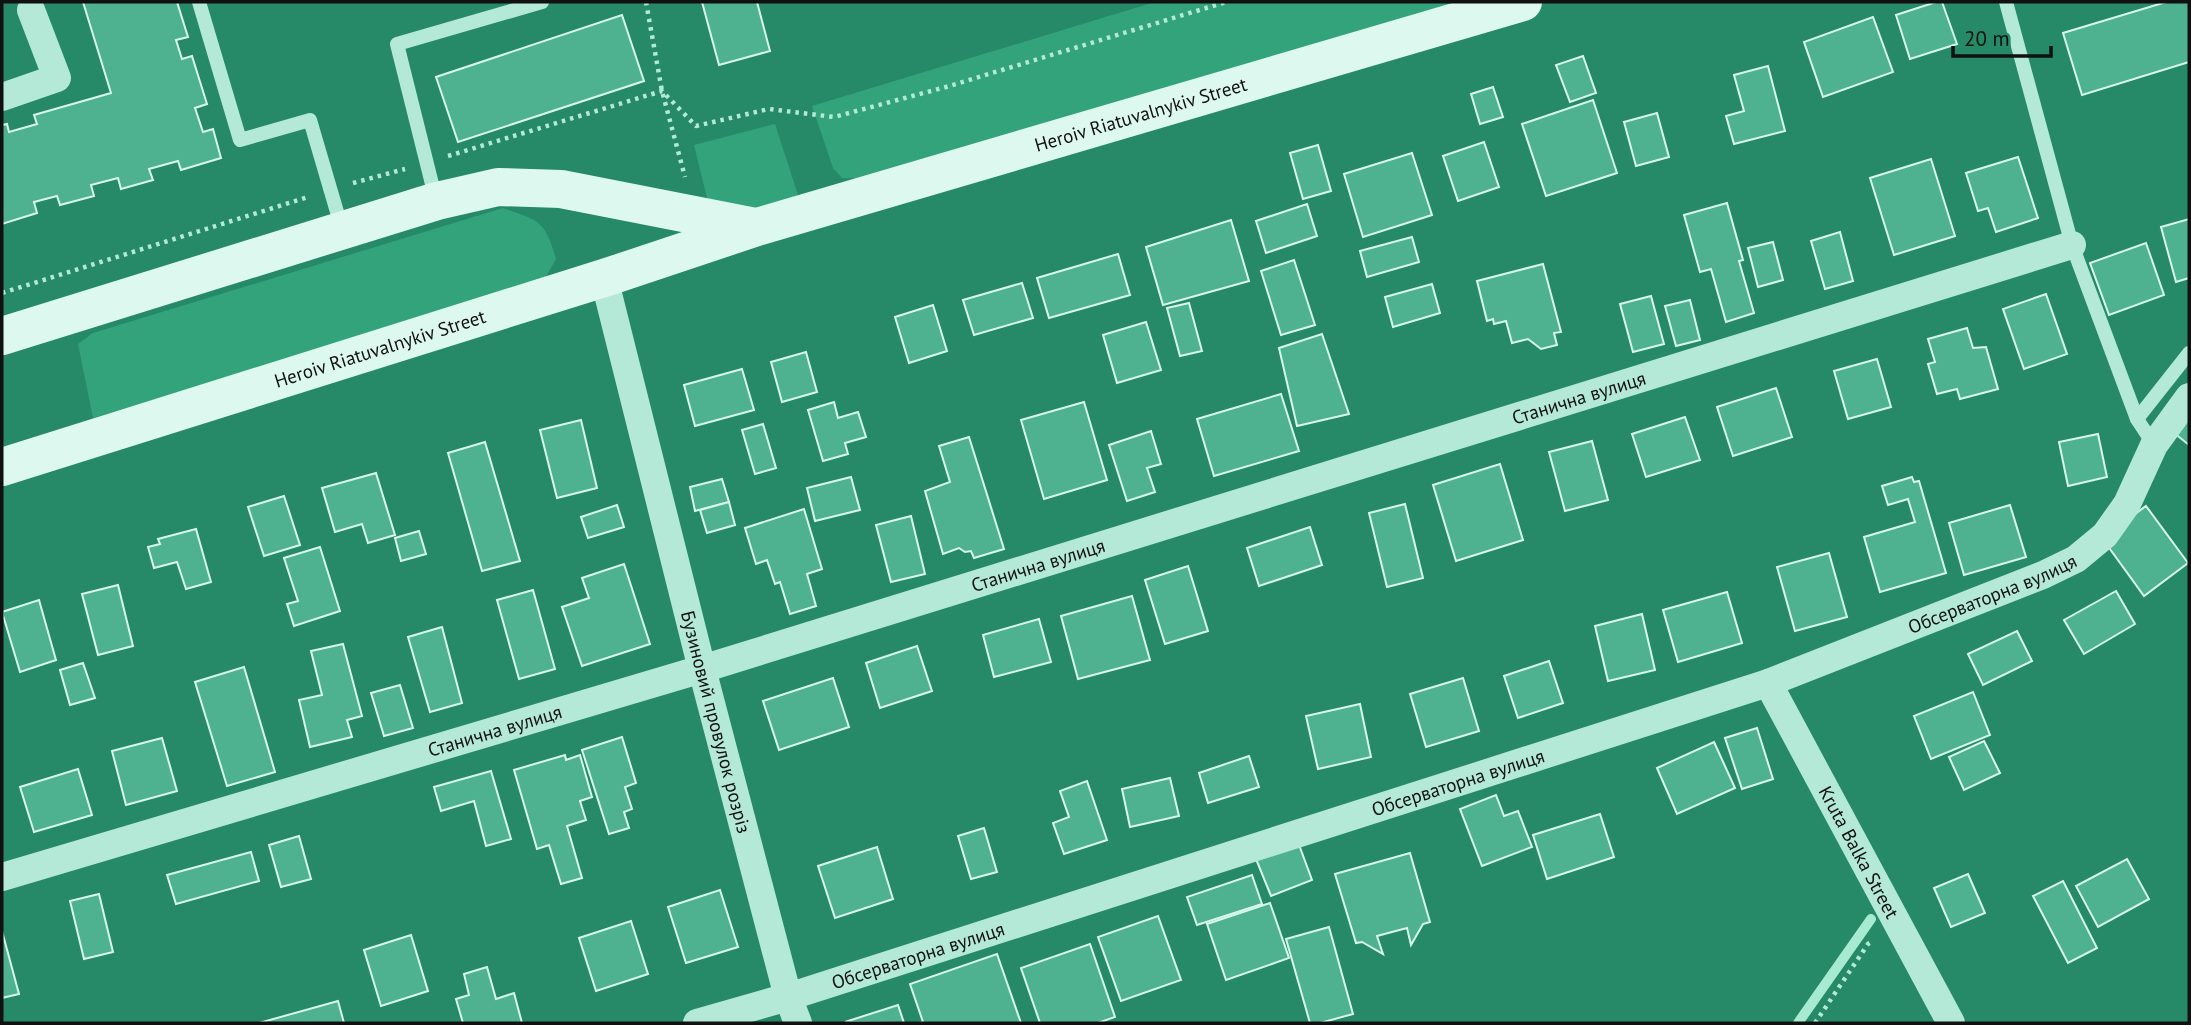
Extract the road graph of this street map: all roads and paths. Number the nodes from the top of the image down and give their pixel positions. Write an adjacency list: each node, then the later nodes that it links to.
1 (199, 2): 13 (lane)
2 (542, 2): 10 (lane)
3 (646, 2): 8 (path)
4 (1226, 2): 8 (path)
5 (1522, 2): 12 (main road, Heroiv Riatuvalnykiv Street)
6 (2006, 2): 14 (lane)
7 (29, 6): 9 (street)
8 (662, 91): 11 (path)
9 (2, 97)
10 (437, 201): 11 (main road, Heroiv Riatuvalnykiv Street); 13 (main road, Heroiv Riatuvalnykiv Street)
11 (697, 214): 12 (main road, Heroiv Riatuvalnykiv Street)
12 (757, 227): 15 (main road, Heroiv Riatuvalnykiv Street)
13 (343, 230): 16 (main road, Heroiv Riatuvalnykiv Street)
14 (2072, 245): 19 (lane); 22 (street, Станична вулиця)
15 (604, 278): 21 (main road, Heroiv Riatuvalnykiv Street); 22 (street, Бузиновий провулок розріз)
16 (2, 336)
17 (2189, 353): 19 (lane)
18 (2189, 397): 20 (street, Обсерваторна вулиця)
19 (2137, 419): 20 (lane)
20 (2154, 445): 23 (street, Обсерваторна вулиця)
21 (2, 467)
22 (702, 670): 24 (street, Станична вулиця); 26 (street, Бузиновий провулок розріз)
23 (1768, 683): 25 (street, Kruta Balka Street); 26 (street, Обсерваторна вулиця)
24 (2, 877)
25 (1897, 923): 29 (path); 30 (street, Kruta Balka Street)
26 (789, 997): 27 (street, Обсерваторна вулиця); 28 (street, Бузиновий провулок розріз)
27 (697, 1023)
28 (798, 1023)
29 (1815, 1023)
30 (1951, 1023)

